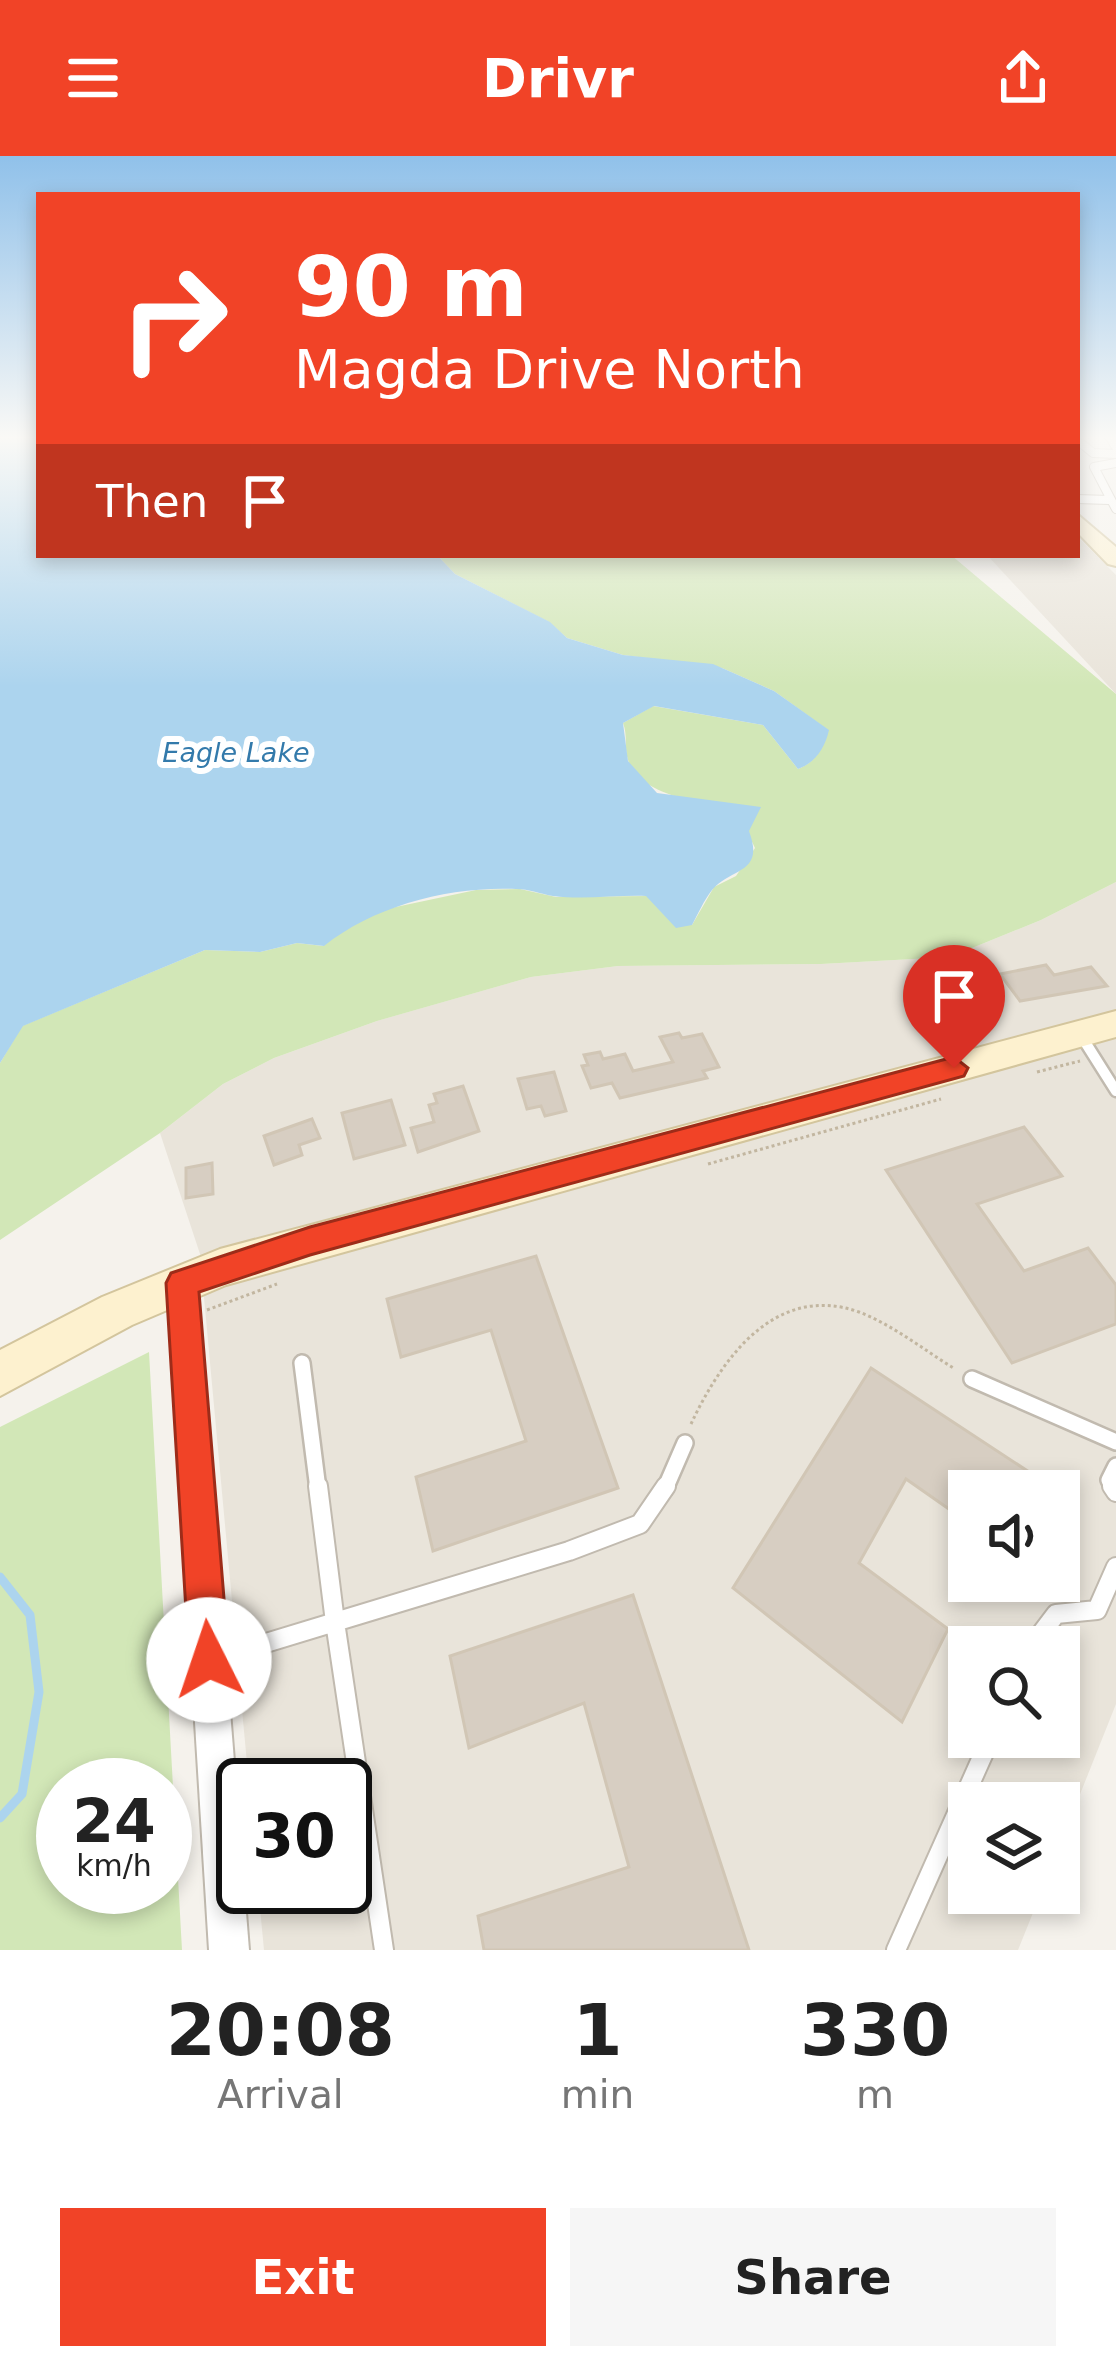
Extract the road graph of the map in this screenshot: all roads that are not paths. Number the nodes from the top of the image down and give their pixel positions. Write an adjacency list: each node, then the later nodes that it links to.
1 (1080, 523): 2 (street)
2 (1116, 559)
3 (1097, 1038): 4 (lane); 5 (street)
4 (1116, 1091)
5 (184, 1300): 7 (street); 16 (street)
6 (302, 1363): 14 (lane)
7 (5, 1366)
8 (972, 1379): 9 (lane)
9 (1116, 1442)
10 (685, 1443): 14 (lane)
11 (1116, 1466): 12 (lane)
12 (1116, 1492)
13 (1116, 1567): 15 (lane)
14 (335, 1622): 16 (lane); 19 (lane)
15 (1046, 1626)
16 (209, 1660): 18 (street)
17 (982, 1758): 20 (lane)
18 (230, 1950)
19 (384, 1950)
20 (896, 1950)

